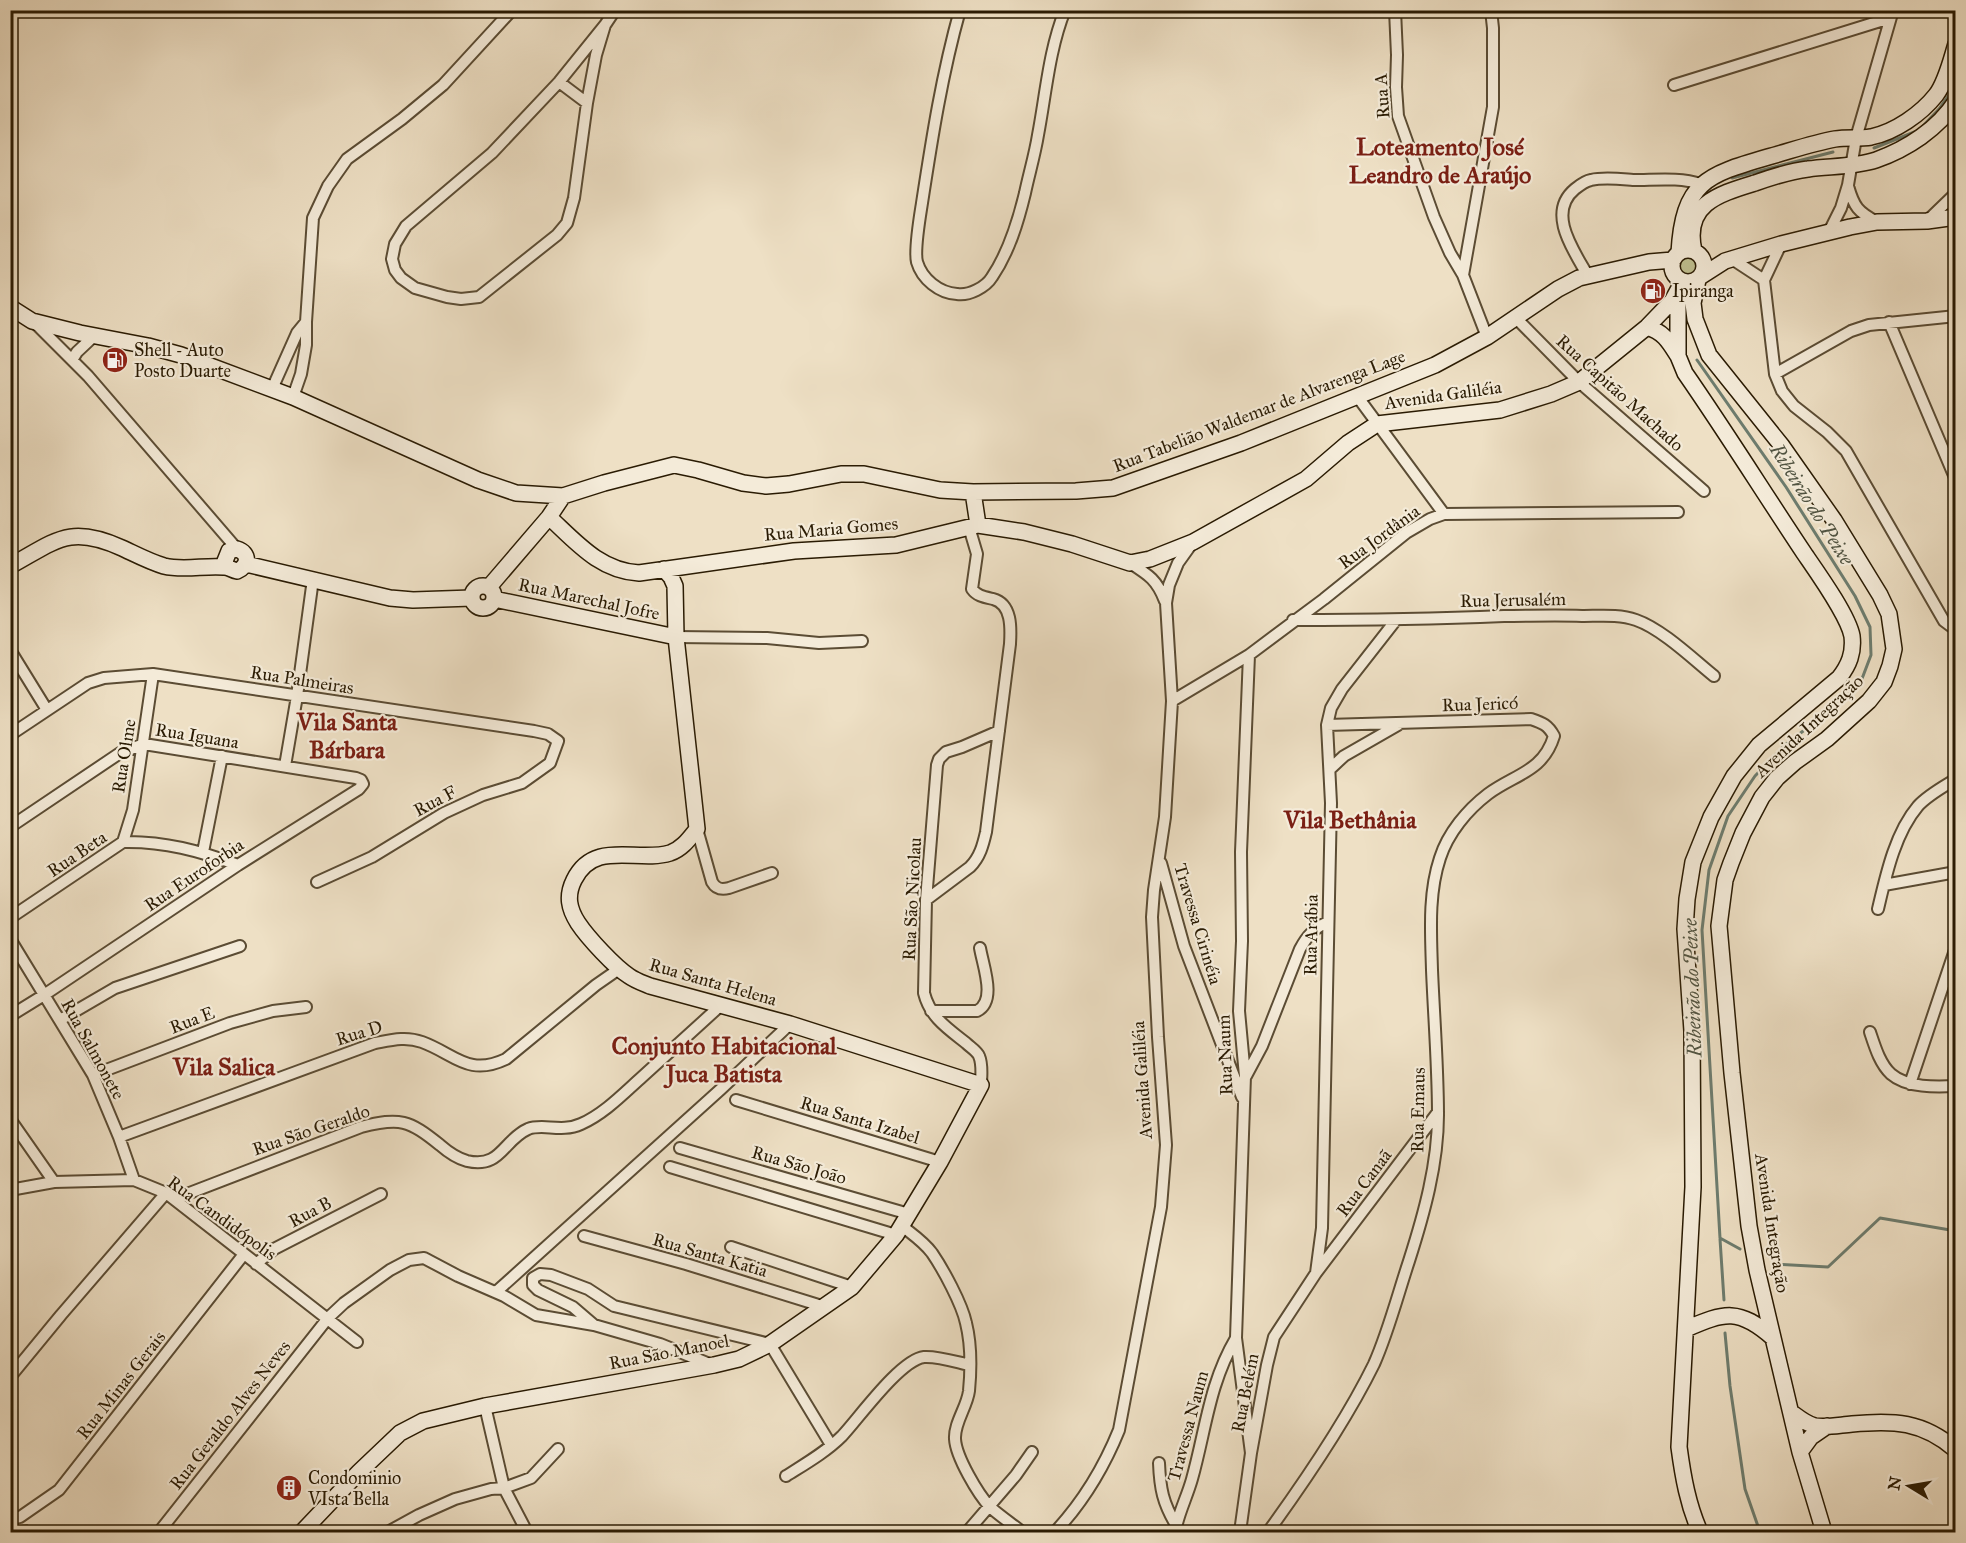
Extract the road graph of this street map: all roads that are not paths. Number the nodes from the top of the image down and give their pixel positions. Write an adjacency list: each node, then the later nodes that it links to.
1 (512, 10): 36 (street)
2 (615, 10): 9 (street)
3 (960, 10): 4 (street)
4 (1065, 10)
5 (1395, 10): 28 (street, Rua A)
6 (1491, 10): 10 (street)
7 (1499, 10): 10 (street)
8 (1892, 14): 13 (street); 16 (street)
9 (605, 25): 12 (street); 15 (street)
10 (1493, 28): 28 (street)
11 (1956, 44): 16 (street)
12 (559, 82): 15 (street); 15 (street)
13 (1674, 85)
14 (1956, 101): 17 (street)
15 (587, 103)
16 (1856, 138): 17 (street); 18 (street)
17 (1850, 164): 19 (street); 26 (street)
18 (1701, 184): 26 (street); 29 (street)
19 (1848, 185): 23 (street); 24 (street)
20 (1956, 193): 22 (street)
21 (1956, 217): 22 (street)
22 (1928, 221): 23 (street)
23 (1876, 222): 24 (street)
24 (1829, 232): 25 (street)
25 (1781, 244): 27 (street); 31 (street)
26 (1687, 255): 27 (street, Rua Tabelião Waldemar de Alvarenga Lage); 29 (street, Rua Tabelião Waldemar de Alvarenga Lage); 30 (street); 30 (street)
27 (1728, 260): 30 (street); 31 (street)
28 (1463, 275): 40 (street, Rua A)
29 (1588, 276): 34 (street, Rua Tabelião Waldemar de Alvarenga Lage)
30 (1691, 280): 38 (street, Avenida Galiléia); 41 (street, Avenida Integração); 151 (street, Avenida Integração)
31 (1764, 280): 43 (street)
32 (10, 307): 35 (street)
33 (1956, 316): 37 (street)
34 (1515, 317): 40 (street, Rua Tabelião Waldemar de Alvarenga Lage); 44 (street, Rua Capitão Machado)
35 (32, 321): 39 (street); 42 (street)
36 (306, 322): 45 (street); 47 (street)
37 (1889, 322): 43 (street); 49 (street)
38 (1647, 327): 41 (street); 44 (street, Avenida Galiléia)
39 (94, 336): 42 (street); 45 (street)
40 (1487, 337): 46 (street, Rua Tabelião Waldemar de Alvarenga Lage)
41 (1678, 357): 149 (street, Avenida Integração)
42 (72, 360): 58 (street)
43 (1775, 374): 71 (street)
44 (1579, 382): 48 (street, Avenida Galiléia); 50 (street, Rua Capitão Machado)
45 (272, 389): 47 (street)
46 (1357, 396): 48 (street); 51 (street, Rua Tabelião Waldemar de Alvarenga Lage)
47 (293, 398): 52 (street)
48 (1377, 424): 54 (street); 57 (street, Avenida Galiléia)
49 (1956, 480)
50 (1704, 491)
51 (973, 492): 52 (street, Rua Tabelião Waldemar de Alvarenga Lage); 56 (street)
52 (563, 496): 55 (street)
53 (1678, 512): 54 (street, Rua Jordânia)
54 (1444, 514): 69 (street, Rua Jordânia)
55 (549, 517): 64 (street, Rua Maria Gomes); 67 (street)
56 (973, 526): 59 (street, Rua Maria Gomes); 60 (street, Rua Maria Gomes); 83 (street)
57 (1193, 542): 60 (street, Avenida Galiléia); 68 (street)
58 (237, 549): 61 (street); 63 (street)
59 (708, 562): 64 (street, Rua Maria Gomes); 66 (street)
60 (1130, 563): 68 (street)
61 (246, 564): 63 (street); 65 (street)
62 (10, 566): 63 (street)
63 (227, 567)
64 (664, 569): 66 (street)
65 (313, 579): 67 (street); 78 (street)
66 (675, 586): 72 (street)
67 (491, 593): 72 (street, Rua Marechal Jofre)
68 (1166, 603): 79 (street, Avenida Galiléia)
69 (1293, 620): 70 (street, Rua Jerusalém); 75 (street, Rua Jordânia)
70 (1396, 620): 77 (street, Rua Jerusalém); 82 (street, Rua Arábia)
71 (1956, 630)
72 (676, 637): 73 (street); 94 (street)
73 (862, 641)
74 (10, 650): 80 (street)
75 (1249, 655): 79 (street, Rua Jordânia); 121 (street, Rua Naum)
76 (153, 674): 78 (street, Rua Palmeiras); 80 (street, Rua Palmeiras); 87 (street, Rua Olme)
77 (1714, 676)
78 (297, 696): 86 (street, Rua Palmeiras); 89 (street)
79 (1172, 701): 97 (street, Avenida Galiléia)
80 (47, 710): 84 (street, Rua Palmeiras)
81 (1401, 724): 82 (street, Rua Jericó); 85 (street, Rua Jericó); 90 (street, Rua Jericó)
82 (1327, 725): 90 (street, Rua Arábia)
83 (999, 731): 103 (street); 103 (street, Rua São Nicolau)
84 (10, 735)
85 (1554, 736): 127 (street, Rua Emaus)
86 (558, 741): 101 (street, Rua F)
87 (144, 744): 88 (street, Rua Iguana); 93 (street, Rua Iguana); 95 (street, Rua Olme)
88 (222, 756): 89 (street, Rua Iguana); 96 (street)
89 (285, 766): 92 (street, Rua Iguana)
90 (1330, 769): 106 (street, Rua Arábia)
91 (1956, 779): 102 (street)
92 (363, 784): 98 (street, Rua Euroforbia)
93 (10, 827)
94 (697, 829): 100 (street); 111 (street, Rua Santa Helena)
95 (123, 842): 96 (street, Rua Beta); 105 (street, Rua Beta)
96 (203, 852): 98 (street, Rua Beta)
97 (1160, 857): 126 (street, Travessa Cirinéia); 180 (street, Avenida Galiléia)
98 (238, 865): 112 (street, Rua Euroforbia)
99 (1956, 872): 102 (street)
100 (772, 873)
101 (317, 882)
102 (1884, 885): 104 (street)
103 (926, 900): 115 (street, Rua São Nicolau)
104 (1878, 909)
105 (10, 918)
106 (1328, 922): 121 (street); 143 (street, Rua Arábia)
107 (10, 939): 112 (street, Rua Salmonete)
108 (240, 946): 117 (street)
109 (1956, 946): 122 (street)
110 (980, 948): 115 (street)
111 (619, 969): 113 (street, Rua Santa Helena); 129 (street, Rua D)
112 (44, 995): 116 (street, Rua Euroforbia); 117 (street, Rua Salmonete)
113 (720, 1006): 118 (street, Rua Santa Helena); 137 (street, Rua São Geraldo)
114 (306, 1007): 120 (street, Rua E)
115 (930, 1011): 123 (street)
116 (10, 1016)
117 (60, 1020): 120 (street, Rua Salmonete)
118 (790, 1024): 123 (street, Rua Santa Helena); 145 (street)
119 (1870, 1032): 122 (street)
120 (93, 1075): 129 (street, Rua Salmonete)
121 (1245, 1076): 126 (street, Rua Naum)
122 (1910, 1084): 124 (street)
123 (981, 1085): 131 (street, Rua São Manoel)
124 (1956, 1086)
125 (736, 1100): 131 (street, Rua Santa Izabel)
126 (1244, 1102): 150 (street, Rua Naum)
127 (1438, 1112): 143 (street, Rua Canaã); 182 (street, Rua Emaus)
128 (10, 1119): 134 (street)
129 (119, 1137): 133 (street, Rua Salmonete)
130 (680, 1148): 138 (street, Rua São João)
131 (940, 1162): 138 (street, Rua São Manoel)
132 (670, 1167): 138 (street)
133 (134, 1180): 134 (street, Rua Candidópolis); 137 (street, Rua Candidópolis)
134 (54, 1182): 135 (street, Rua Candidópolis)
135 (10, 1190)
136 (381, 1194): 142 (street, Rua B)
137 (170, 1196): 141 (street, Rua Candidópolis); 156 (street)
138 (902, 1225): 144 (street, Rua São Manoel); 155 (street)
139 (584, 1236): 146 (street, Rua Santa Katia)
140 (731, 1247): 144 (street, Rua Santa Katia)
141 (244, 1254): 142 (street, Rua Candidópolis); 170 (street, Rua Minas Gerais)
142 (256, 1263): 147 (street, Rua Candidópolis)
143 (1316, 1273): 165 (street, Rua Belém)
144 (852, 1287): 146 (street, Rua São Manoel)
145 (496, 1292): 147 (street, Rua Geraldo Alves Neves); 148 (street, Rua Geraldo Alves Neves)
146 (825, 1307): 153 (street, Rua São Manoel)
147 (328, 1318): 152 (street, Rua Candidópolis); 172 (street, Rua Geraldo Alves Neves)
148 (594, 1325): 153 (street); 154 (street, Rua Geraldo Alves Neves)
149 (1686, 1329): 151 (street); 183 (street, Avenida Integração)
150 (1236, 1338): 165 (street, Rua Naum); 171 (street, Travessa Naum)
151 (1773, 1338): 158 (street, Avenida Integração)
152 (357, 1342)
153 (771, 1344): 154 (street, Rua São Manoel); 160 (street)
154 (714, 1365): 157 (street, Rua São Manoel)
155 (969, 1365): 160 (street); 169 (street)
156 (10, 1377)
157 (485, 1406): 168 (street); 173 (street, Rua São Manoel)
158 (1791, 1412): 159 (street); 164 (street, Avenida Integração)
159 (1827, 1426): 162 (street); 164 (street)
160 (831, 1445): 167 (street)
161 (558, 1449): 168 (street)
162 (1956, 1450)
163 (1032, 1452): 169 (street)
164 (1800, 1452): 184 (street, Avenida Integração)
165 (1251, 1453): 181 (street, Rua Belém)
166 (1159, 1463): 171 (street, Travessa Naum)
167 (786, 1476)
168 (504, 1488): 174 (street); 177 (street)
169 (989, 1506): 178 (street); 179 (street)
170 (10, 1519)
171 (1176, 1529)
172 (159, 1533)
173 (303, 1533)
174 (388, 1533)
175 (428, 1533): 176 (street)
176 (440, 1533)
177 (527, 1533)
178 (968, 1533)
179 (1022, 1533)
180 (1055, 1533)
181 (1240, 1533)
182 (1268, 1533)
183 (1700, 1533)
184 (1824, 1533)

